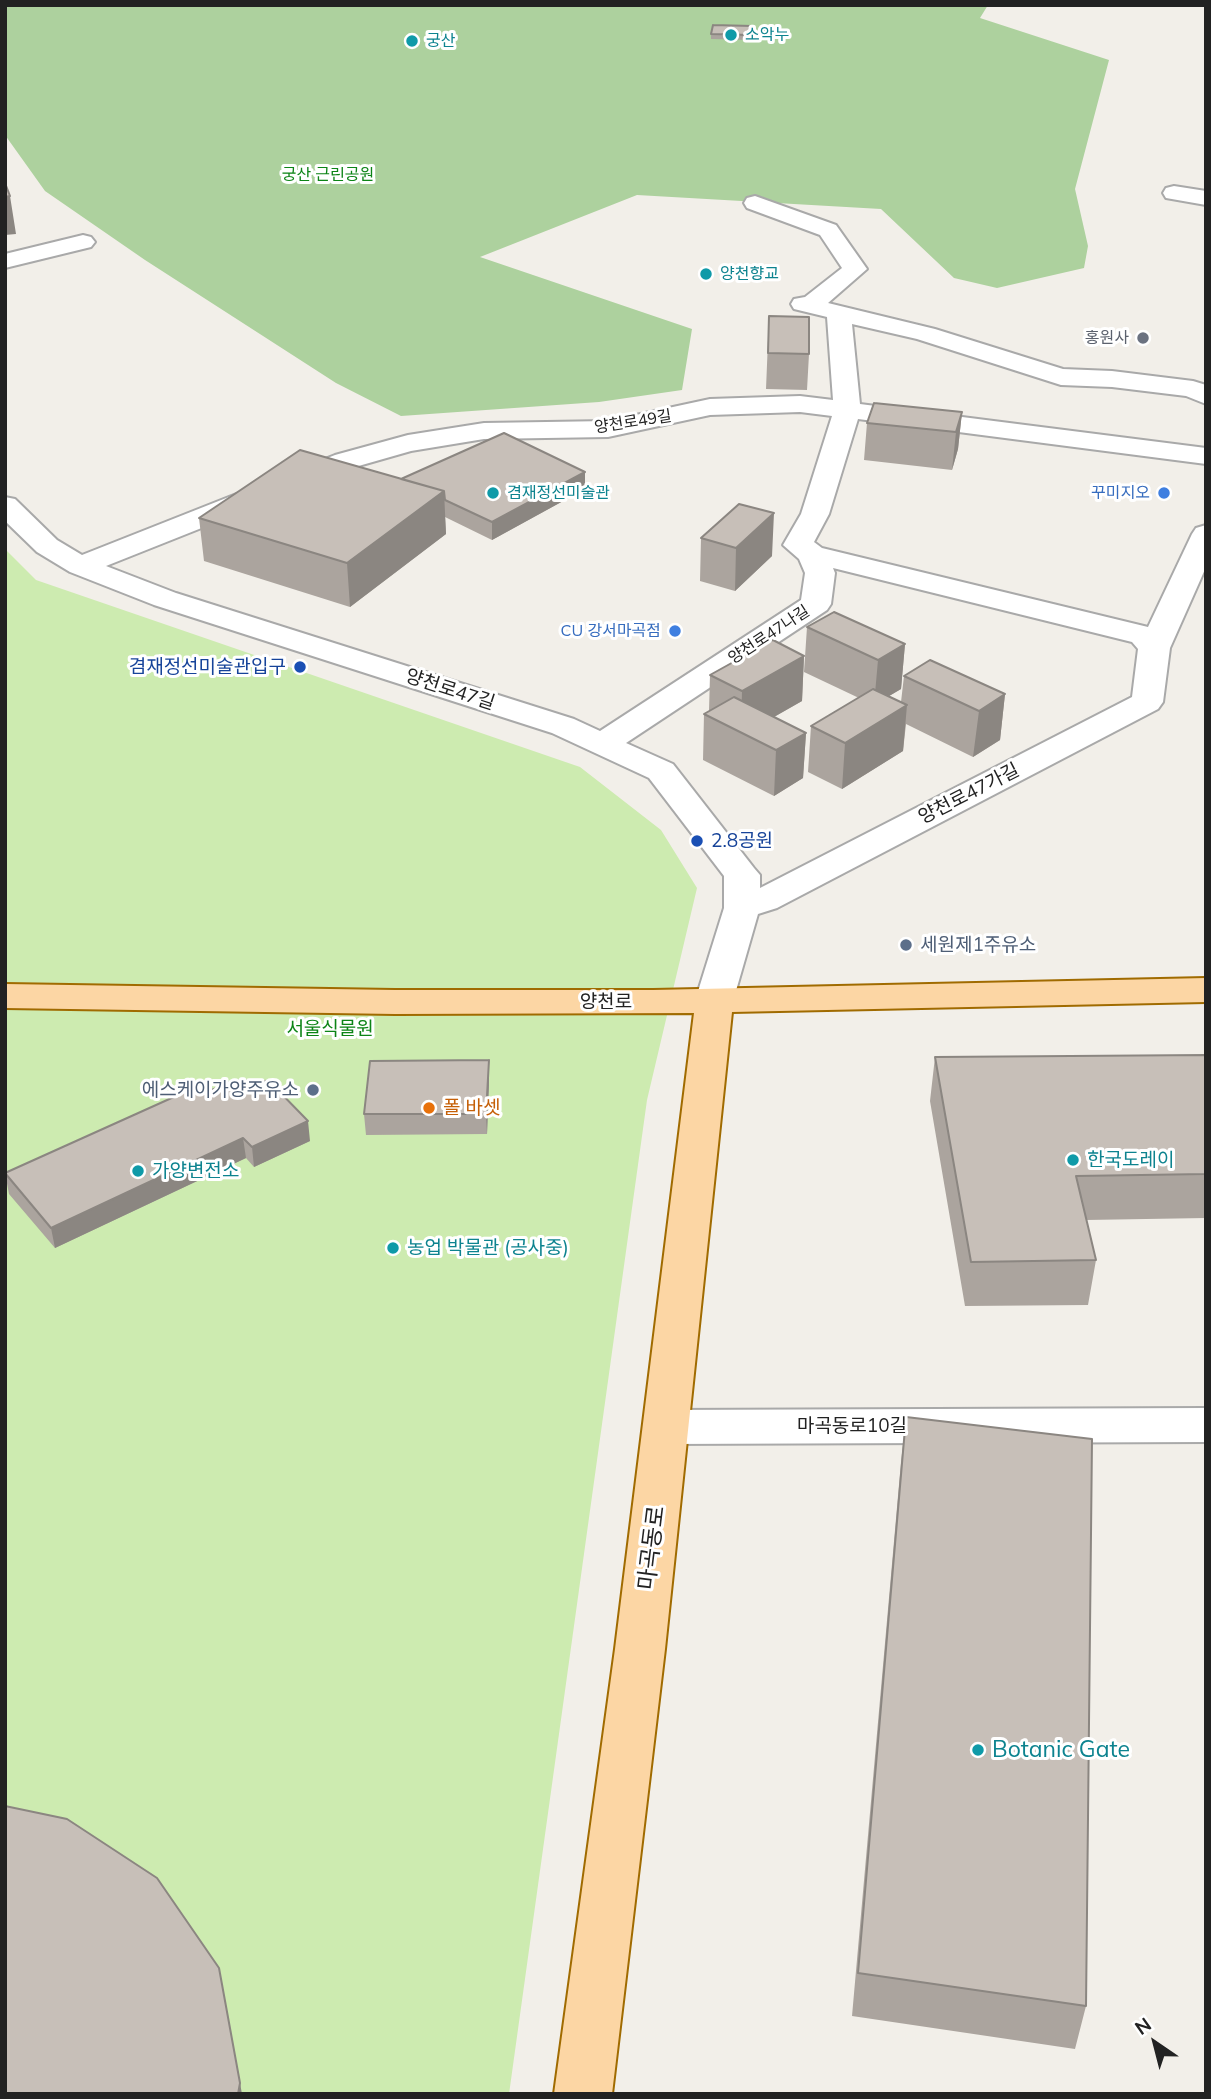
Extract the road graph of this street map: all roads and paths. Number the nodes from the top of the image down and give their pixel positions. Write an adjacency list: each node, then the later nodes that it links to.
1 (1174, 193): 2 (street)
2 (1206, 198)
3 (755, 203): 6 (street)
4 (83, 242): 5 (street)
5 (5, 261)
6 (839, 313): 7 (street); 8 (street, 양천로47나길)
7 (1206, 396)
8 (847, 410): 9 (street, 양천로49길); 12 (street, 양천로47나길); 13 (street, 양천로49길)
9 (1203, 459)
10 (5, 505): 13 (street, 양천로47길)
11 (1206, 534): 14 (street, 양천로47가길)
12 (812, 554): 14 (street); 15 (street, 양천로47나길)
13 (80, 566): 15 (street, 양천로47길)
14 (1154, 648): 16 (street, 양천로47가길)
15 (604, 743): 16 (street, 양천로47길)
16 (742, 908): 19 (street, 양천로47길)
17 (1206, 990): 19 (main road, 양천로)
18 (5, 996): 19 (main road, 양천로)
19 (714, 1000): 21 (main road, 마곡동로)
20 (1206, 1425): 21 (street, 마곡동로10길)
21 (666, 1427): 22 (main road, 마곡동로)
22 (583, 2094)

